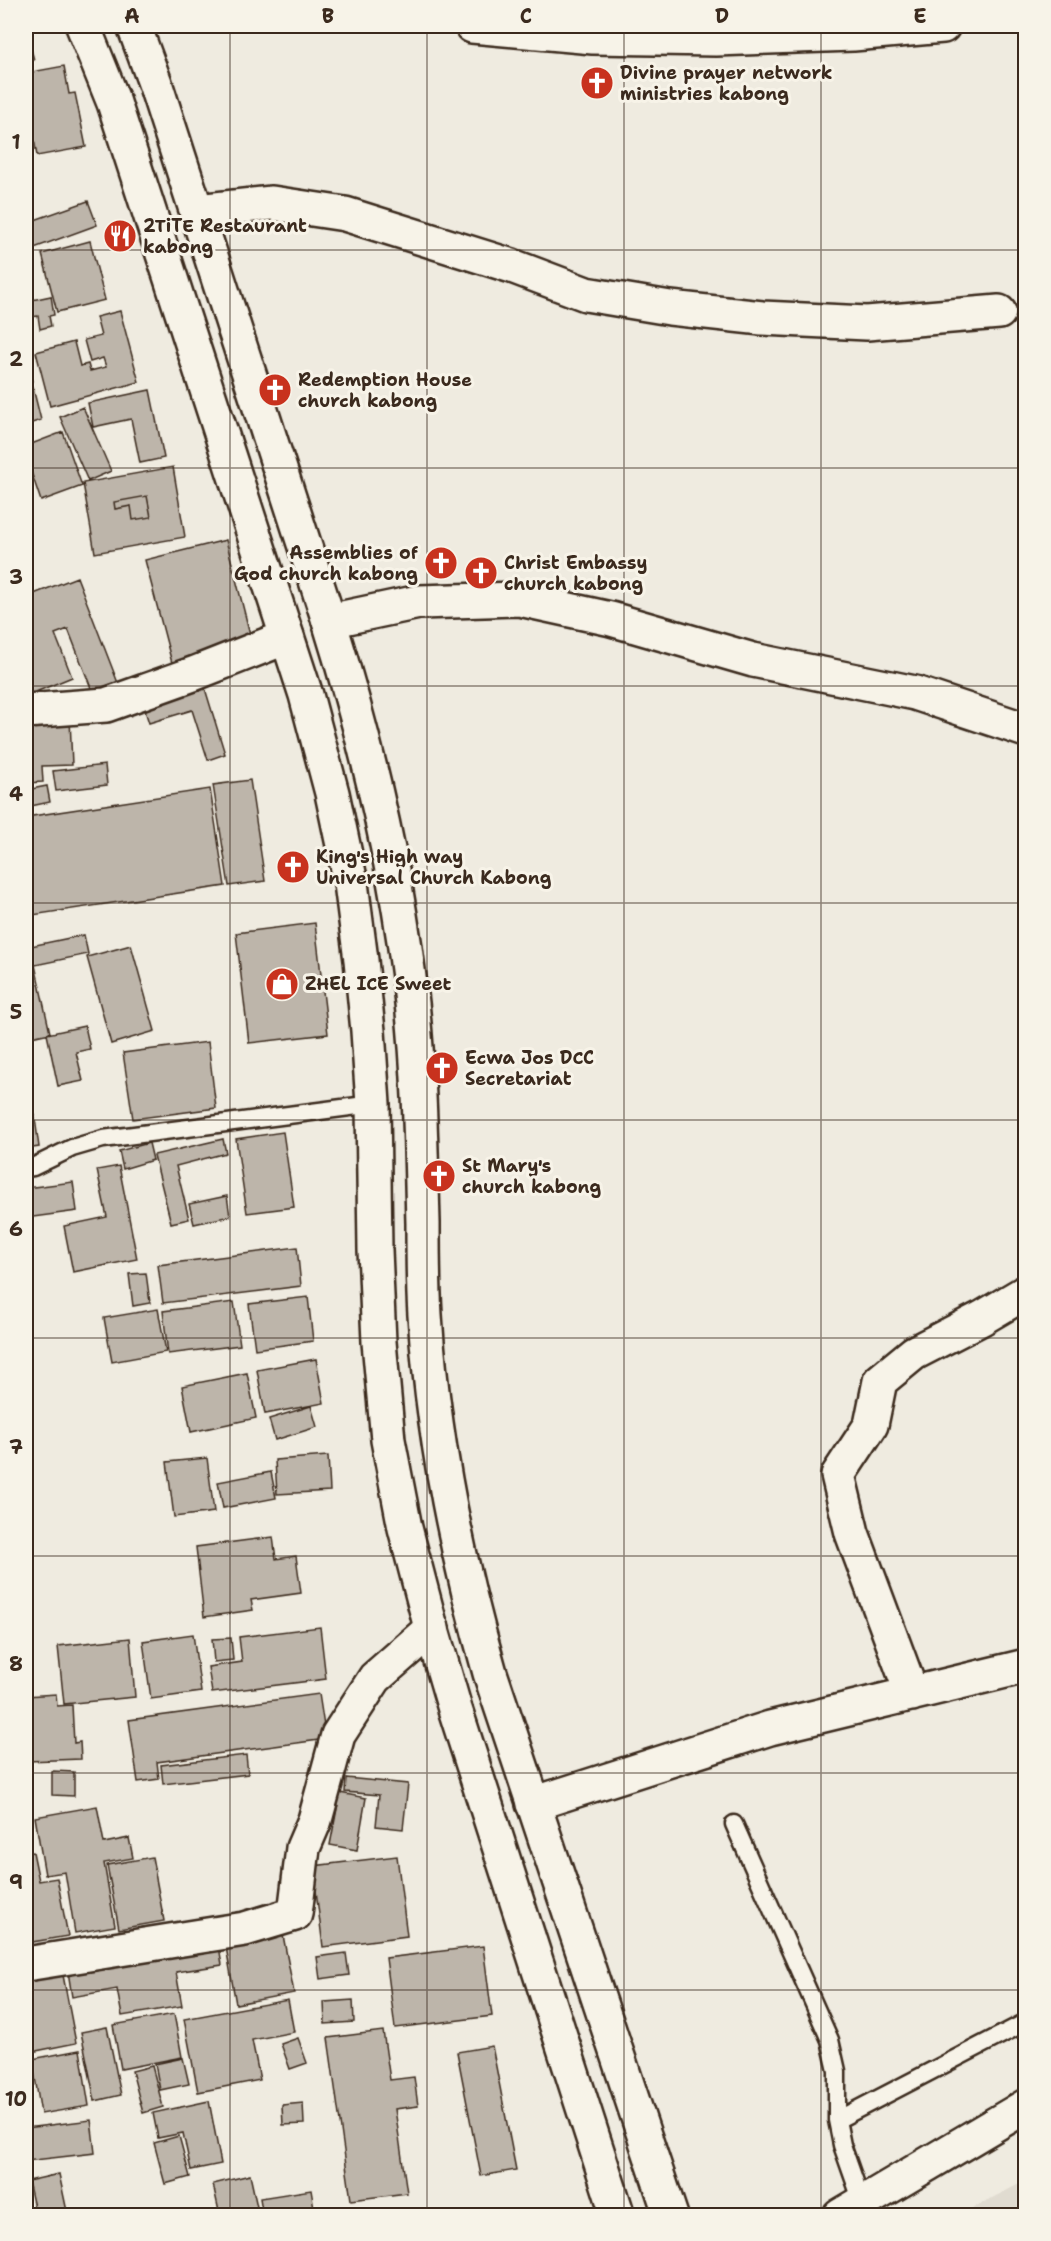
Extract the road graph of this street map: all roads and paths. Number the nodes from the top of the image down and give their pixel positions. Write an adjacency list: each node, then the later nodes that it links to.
1 (83, 26): 8 (street)
2 (134, 26): 5 (street)
3 (471, 26): 4 (street)
4 (943, 26)
5 (197, 211): 6 (street); 7 (street)
6 (999, 312)
7 (329, 621): 10 (street); 17 (street)
8 (287, 637): 9 (street); 11 (street)
9 (26, 711)
10 (1026, 730)
11 (373, 1104): 12 (lane); 14 (street)
12 (26, 1168)
13 (1026, 1292): 16 (street)
14 (432, 1628): 19 (street); 24 (street)
15 (1026, 1666): 16 (street)
16 (912, 1694): 17 (street)
17 (533, 1804): 25 (street)
18 (734, 1824): 22 (lane)
19 (26, 1964)
20 (1026, 2022): 22 (lane)
21 (1026, 2106): 23 (street)
22 (837, 2120): 23 (lane)
23 (851, 2209)
24 (618, 2216)
25 (671, 2216)

